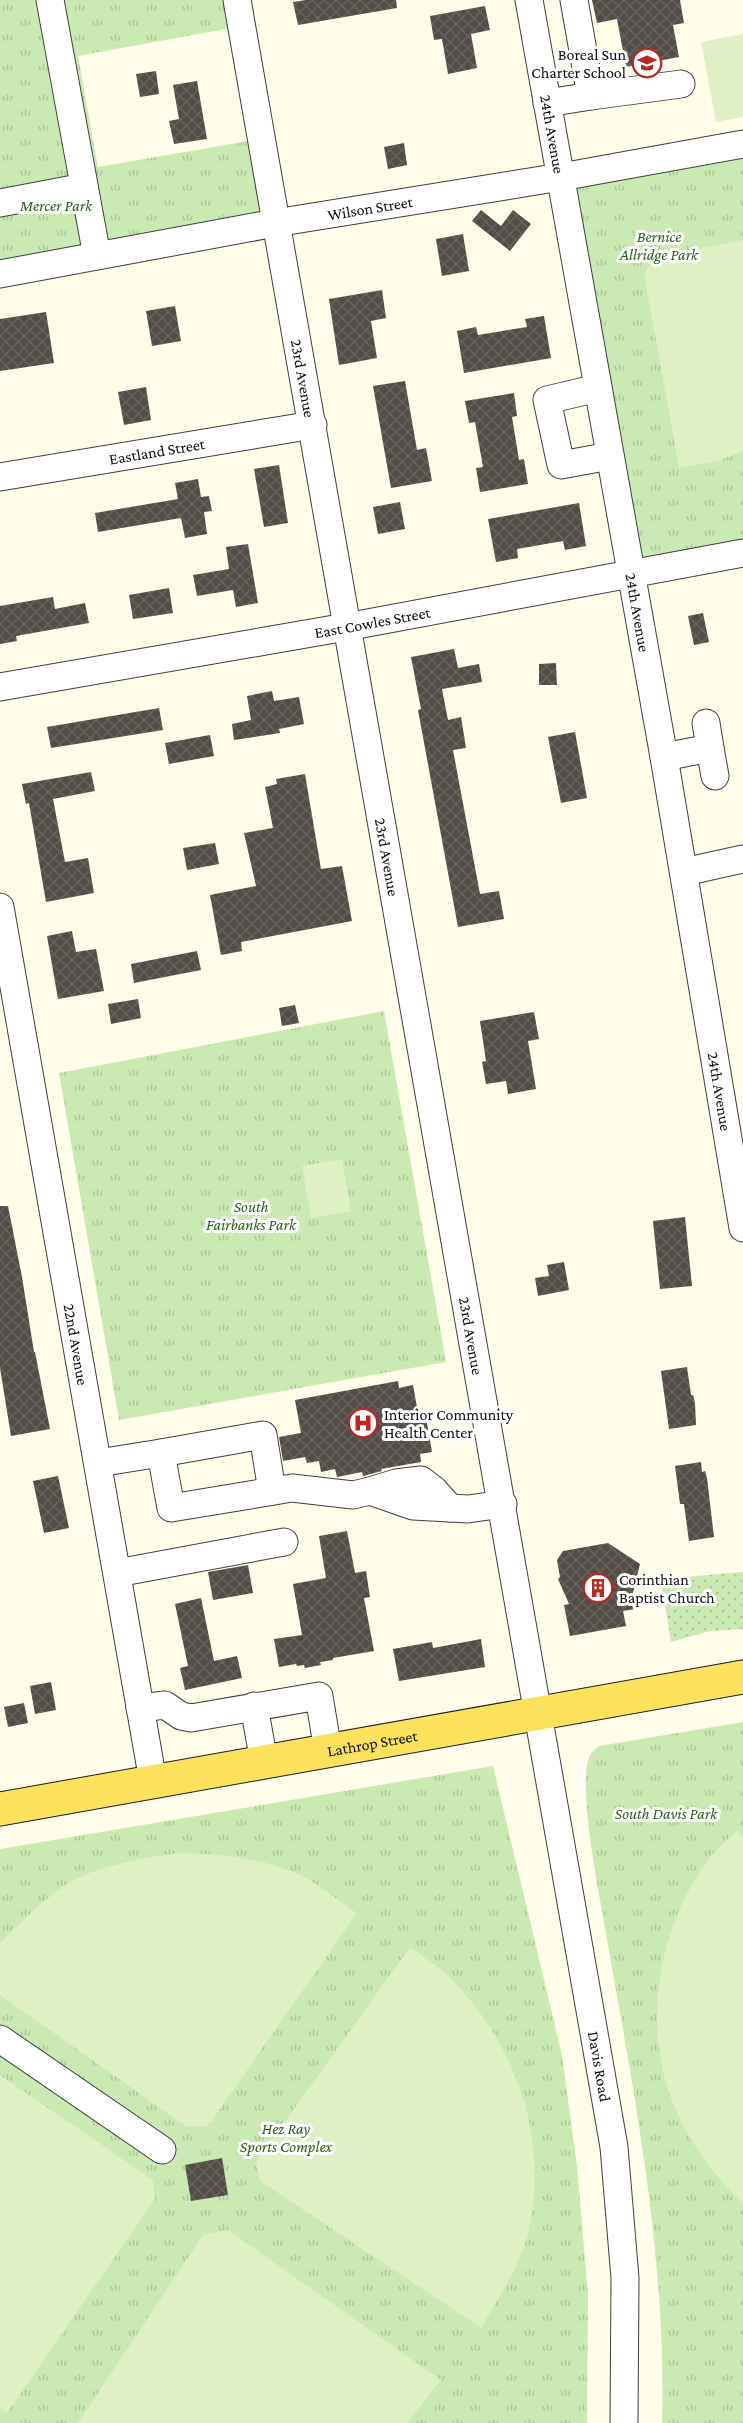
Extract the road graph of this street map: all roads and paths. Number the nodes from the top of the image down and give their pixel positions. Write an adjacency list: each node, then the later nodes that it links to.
1 (50, 0): 10 (street)
2 (237, 0): 12 (street, 23rd Avenue)
3 (529, 0): 7 (street, 24th Avenue)
4 (574, 0): 6 (street)
5 (681, 84): 6 (street)
6 (591, 96): 7 (street)
7 (547, 103): 9 (street, 24th Avenue)
8 (743, 144): 9 (street, Wilson Street)
9 (561, 177): 12 (street, Wilson Street); 15 (street, 24th Avenue)
10 (84, 187): 11 (street); 13 (street)
11 (0, 203)
12 (275, 223): 13 (street, Wilson Street); 16 (street, 23rd Avenue)
13 (97, 256): 14 (street, Wilson Street)
14 (0, 274)
15 (598, 388): 17 (street, 24th Avenue); 17 (street)
16 (313, 425): 18 (street, Eastland Street); 21 (street, 23rd Avenue)
17 (610, 456): 20 (street, 24th Avenue)
18 (0, 477)
19 (743, 553): 20 (street, East Cowles Street)
20 (631, 573): 21 (street, East Cowles Street); 23 (street, 24th Avenue)
21 (346, 627): 22 (street, East Cowles Street); 32 (street, 23rd Avenue)
22 (0, 687)
23 (664, 757): 24 (street); 26 (street, 24th Avenue)
24 (715, 776)
25 (743, 860): 26 (street)
26 (684, 872): 28 (street, 24th Avenue)
27 (0, 907): 30 (street, 22nd Avenue)
28 (743, 1228)
29 (160, 1453): 30 (street); 31 (street); 31 (street)
30 (98, 1463): 34 (street, 22nd Avenue)
31 (272, 1491): 32 (street)
32 (503, 1504): 38 (street, 23rd Avenue)
33 (284, 1542): 34 (street)
34 (117, 1573): 37 (street, 22nd Avenue)
35 (743, 1677): 38 (main road, Lathrop Street)
36 (254, 1706): 37 (street); 39 (street); 40 (street)
37 (140, 1708): 41 (street, 22nd Avenue)
38 (537, 1713): 39 (main road, Lathrop Street); 45 (street, Davis Road)
39 (328, 1751): 40 (main road, Lathrop Street)
40 (264, 1762): 41 (main road, Lathrop Street)
41 (153, 1781): 42 (main road, Lathrop Street)
42 (0, 1809)
43 (0, 2039): 44 (street)
44 (162, 2150)
45 (624, 2423)

